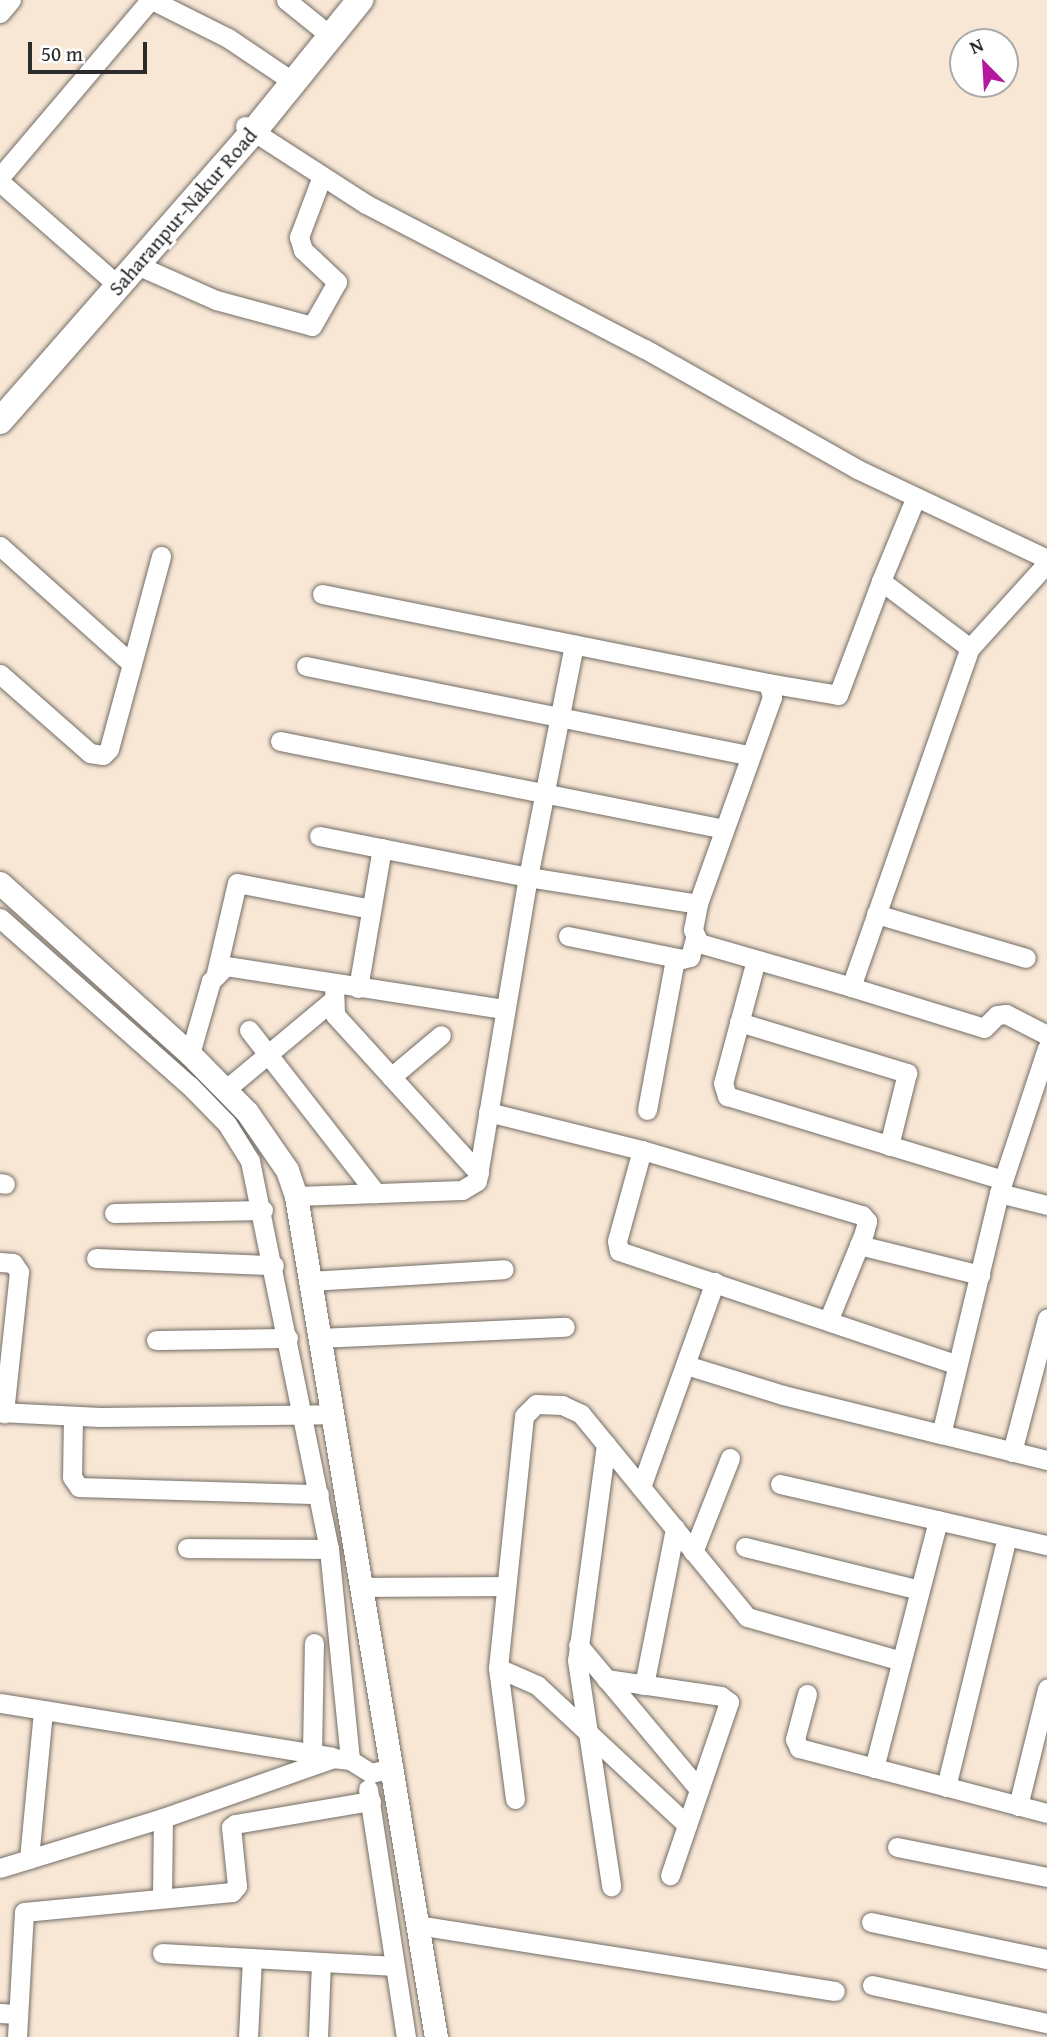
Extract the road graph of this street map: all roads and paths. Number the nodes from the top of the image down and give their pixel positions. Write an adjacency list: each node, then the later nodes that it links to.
1 (11, 0): 6 (street)
2 (151, 0): 8 (street); 11 (street)
3 (286, 0): 7 (street)
4 (345, 0): 7 (main road, Saharanpur-Nakur Road)
5 (360, 0): 9 (main road, Saharanpur-Nakur Road)
6 (0, 13)
7 (322, 29): 8 (main road, Saharanpur-Nakur Road)
8 (283, 75): 9 (main road, Saharanpur-Nakur Road)
9 (249, 127): 10 (street); 13 (main road, Saharanpur-Nakur Road); 14 (main road, Saharanpur-Nakur Road)
10 (322, 176): 13 (street); 17 (street)
11 (0, 177)
12 (0, 182): 14 (street)
13 (137, 265): 14 (main road, Saharanpur-Nakur Road)
14 (115, 282): 15 (main road, Saharanpur-Nakur Road); 16 (main road, Saharanpur-Nakur Road)
15 (0, 403)
16 (0, 421)
17 (915, 499): 20 (street); 21 (street)
18 (0, 546): 25 (street)
19 (161, 556): 25 (street)
20 (1047, 561): 24 (street)
21 (881, 581): 24 (street); 28 (street)
22 (322, 594): 23 (street)
23 (574, 644): 28 (street); 29 (street)
24 (970, 648): 40 (street)
25 (132, 664): 27 (street)
26 (306, 666): 29 (street)
27 (0, 674)
28 (768, 683): 31 (street)
29 (558, 718): 31 (street); 32 (street)
30 (280, 741): 32 (street)
31 (748, 755): 33 (street)
32 (545, 794): 33 (street); 36 (street)
33 (723, 830): 38 (street)
34 (318, 836): 35 (street)
35 (382, 848): 36 (street); 39 (street)
36 (528, 877): 38 (street); 52 (street)
37 (0, 883): 42 (street)
38 (698, 904): 44 (street)
39 (371, 909): 48 (street); 50 (street)
40 (876, 914): 45 (street); 49 (street)
41 (0, 918): 42 (street)
42 (28, 924): 59 (street); 71 (street)
43 (568, 936): 46 (street)
44 (695, 938): 46 (street); 47 (street)
45 (1026, 958)
46 (675, 959): 62 (street)
47 (757, 960): 49 (street); 53 (street)
48 (216, 973): 51 (street); 59 (street)
49 (851, 987): 56 (street)
50 (358, 988): 51 (street); 52 (street)
51 (334, 992): 58 (street); 60 (street)
52 (504, 1009): 63 (street)
53 (739, 1022): 64 (street); 64 (street)
54 (248, 1030): 58 (street)
55 (441, 1035): 60 (street)
56 (1047, 1035)
57 (1047, 1048): 67 (street)
58 (266, 1053): 61 (street); 68 (street)
59 (190, 1054): 61 (street)
60 (391, 1077): 66 (street)
61 (225, 1090): 69 (street)
62 (647, 1110)
63 (488, 1112): 65 (street); 66 (street)
64 (889, 1146): 67 (street)
65 (642, 1150): 73 (street); 80 (street)
66 (479, 1173): 68 (street)
67 (1001, 1186): 70 (street); 78 (street)
68 (376, 1193): 69 (street)
69 (296, 1196): 79 (street)
70 (1047, 1205)
71 (263, 1210): 72 (street); 76 (street)
72 (114, 1213)
73 (859, 1245): 78 (street); 82 (street)
74 (96, 1258): 76 (street)
75 (0, 1262): 87 (street)
76 (274, 1265): 84 (street)
77 (504, 1269): 79 (street)
78 (980, 1275): 89 (street)
79 (310, 1280): 85 (street)
80 (715, 1282): 82 (street); 88 (street)
81 (1047, 1319): 95 (street)
82 (828, 1321): 89 (street)
83 (565, 1327): 85 (street)
84 (288, 1338): 86 (street); 91 (street)
85 (319, 1338): 91 (street)
86 (156, 1340)
87 (6, 1341): 90 (street)
88 (686, 1365): 93 (street); 99 (street)
89 (957, 1365): 93 (street)
90 (2, 1413): 92 (street)
91 (318, 1414): 92 (street); 100 (street); 110 (street)
92 (73, 1416): 100 (street)
93 (942, 1434): 95 (street)
94 (606, 1444): 99 (street); 109 (street); 113 (street)
95 (1012, 1452): 97 (street)
96 (730, 1458): 108 (street)
97 (1047, 1460)
98 (780, 1484): 101 (street)
99 (640, 1487): 102 (street)
100 (319, 1494): 107 (street)
101 (938, 1520): 103 (street); 111 (street)
102 (674, 1528): 108 (street); 117 (street)
103 (1007, 1536): 104 (street); 126 (street)
104 (1047, 1545)
105 (745, 1547): 111 (street)
106 (187, 1548): 107 (street)
107 (329, 1549): 124 (street)
108 (693, 1552): 114 (street)
109 (505, 1586): 110 (street); 115 (street)
110 (362, 1587): 124 (street)
111 (920, 1590): 114 (street)
112 (314, 1643): 123 (street)
113 (578, 1645): 116 (street); 122 (street)
114 (901, 1661): 125 (street)
115 (498, 1668): 122 (street); 128 (street)
116 (606, 1679): 117 (street); 127 (street)
117 (644, 1685): 127 (street)
118 (1047, 1689): 130 (street)
119 (807, 1694): 125 (street)
120 (0, 1703): 121 (street)
121 (43, 1711): 123 (street); 135 (street)
122 (587, 1732): 133 (street); 139 (street)
123 (312, 1754): 124 (street)
124 (367, 1767): 129 (street); 132 (street); 142 (street)
125 (874, 1768): 126 (street)
126 (946, 1787): 130 (street)
127 (699, 1790): 133 (street)
128 (515, 1798)
129 (371, 1801): 140 (street); 147 (street)
130 (1018, 1806): 131 (street)
131 (1047, 1814)
132 (163, 1818): 135 (street); 140 (street)
133 (687, 1825): 137 (street)
134 (897, 1847): 138 (street)
135 (29, 1859): 136 (street)
136 (0, 1868)
137 (670, 1875)
138 (1047, 1877)
139 (611, 1886)
140 (162, 1898): 150 (street)
141 (871, 1923): 145 (street)
142 (418, 1925): 149 (street); 156 (street)
143 (162, 1953): 144 (street)
144 (252, 1958): 146 (street); 153 (street)
145 (1047, 1959)
146 (321, 1962): 147 (street); 154 (street)
147 (395, 1966): 155 (street)
148 (872, 1985): 151 (street)
149 (835, 1992)
150 (9, 2013): 152 (street)
151 (1047, 2024)
152 (17, 2037)
153 (248, 2037)
154 (318, 2037)
155 (406, 2037)
156 (436, 2037)

